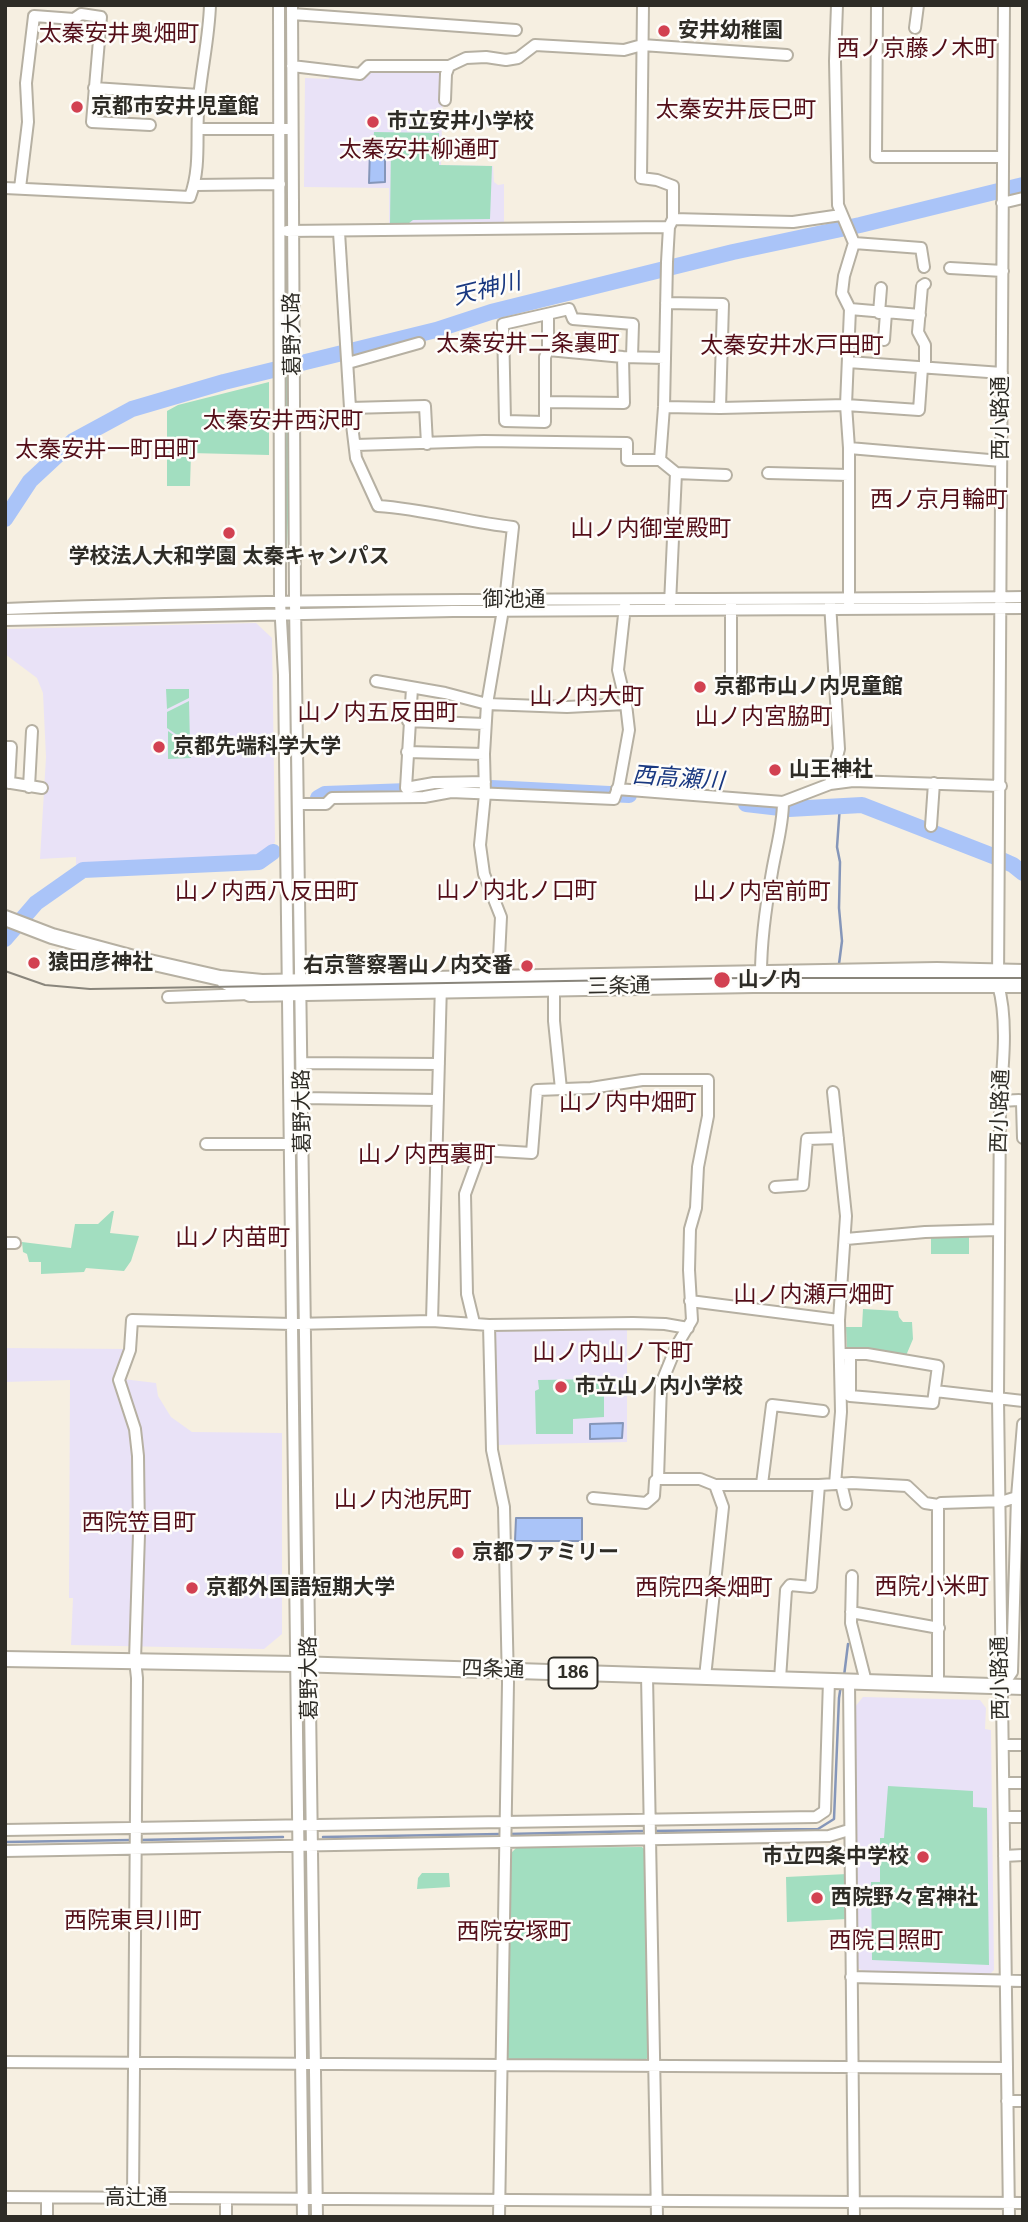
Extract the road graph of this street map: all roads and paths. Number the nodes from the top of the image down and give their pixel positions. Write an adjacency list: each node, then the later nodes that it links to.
1 (210, 5): 18 (street)
2 (279, 5): 22 (street, 葛野大路)
3 (368, 5): 10 (street)
4 (643, 5): 13 (street)
5 (837, 5): 31 (street)
6 (877, 5): 24 (street)
7 (918, 5): 11 (street)
8 (1004, 5): 24 (street, 西小路通)
9 (292, 10): 10 (street); 15 (street, 葛野大路)
10 (366, 19): 12 (street)
11 (915, 29)
12 (516, 30)
13 (642, 45): 14 (street); 16 (street); 32 (street)
14 (787, 55)
15 (292, 66): 16 (street); 23 (street, 葛野大路)
16 (449, 66): 19 (street)
17 (94, 88): 18 (street); 20 (street); 28 (street)
18 (199, 95): 21 (street)
19 (444, 100)
20 (150, 125)
21 (198, 129): 22 (street); 26 (street)
22 (280, 129): 23 (street); 25 (street, 葛野大路)
23 (293, 129): 33 (street, 葛野大路)
24 (1003, 157): 30 (street, 西小路通)
25 (280, 184): 26 (street); 33 (street, 葛野大路)
26 (195, 185): 28 (street)
27 (5, 188): 28 (street)
28 (20, 188)
29 (1023, 198): 30 (street)
30 (1002, 199): 38 (street, 西小路通)
31 (844, 218): 32 (street); 35 (street)
32 (671, 223): 34 (street); 41 (street)
33 (286, 231): 34 (street); 77 (street, 葛野大路); 78 (street, 葛野大路)
34 (339, 232): 51 (street)
35 (852, 238): 36 (street); 42 (street)
36 (924, 267)
37 (950, 268): 38 (street)
38 (1003, 271): 54 (street, 西小路通)
39 (925, 284): 45 (street)
40 (881, 288): 43 (street)
41 (666, 303): 50 (street); 59 (street)
42 (850, 309): 43 (street); 52 (street)
43 (883, 313): 45 (street); 46 (street)
44 (548, 315): 48 (street); 49 (street); 55 (street)
45 (920, 315): 53 (street)
46 (884, 340)
47 (419, 343): 51 (street)
48 (548, 351): 49 (street); 55 (street)
49 (628, 357): 50 (street); 55 (street)
50 (665, 358): 57 (street)
51 (347, 360): 58 (street)
52 (848, 362): 53 (street); 56 (street)
53 (924, 368): 54 (street); 56 (street)
54 (1002, 373): 64 (street, 西小路通)
55 (545, 402)
56 (846, 405): 59 (street); 62 (street)
57 (664, 407): 59 (street); 63 (street)
58 (350, 408): 60 (street); 61 (street)
59 (720, 408)
60 (427, 444): 61 (street); 63 (street)
61 (356, 446): 76 (street)
62 (849, 448): 64 (street); 68 (street)
63 (660, 460): 65 (street)
64 (1001, 461): 70 (street, 西小路通)
65 (676, 472): 67 (street); 73 (street)
66 (768, 473): 68 (street)
67 (726, 475)
68 (849, 475): 71 (street)
69 (1023, 597): 70 (street, 御池通)
70 (1000, 603): 71 (street, 御池通); 79 (street, 御池通); 96 (street, 西小路通)
71 (849, 604): 75 (street, 御池通)
72 (625, 605): 73 (street, 御池通); 76 (street, 御池通); 86 (street)
73 (670, 605): 74 (street, 御池通)
74 (731, 605): 75 (street, 御池通); 82 (street)
75 (830, 605): 95 (street)
76 (504, 606): 77 (street, 御池通); 85 (street)
77 (296, 607): 78 (street, 御池通); 101 (street, 葛野大路)
78 (281, 608): 80 (street, 御池通); 81 (street, 御池通); 113 (street, 葛野大路)
79 (1023, 608)
80 (5, 609)
81 (5, 620)
82 (731, 680)
83 (376, 681): 84 (street)
84 (412, 688): 85 (street); 87 (street)
85 (487, 704): 86 (street); 88 (street)
86 (626, 704): 100 (street)
87 (408, 721): 88 (street); 91 (street)
88 (485, 724): 92 (street)
89 (32, 732): 97 (street)
90 (5, 747): 93 (street)
91 (407, 752): 92 (street); 99 (street)
92 (484, 754): 99 (street)
93 (7, 783): 97 (street)
94 (934, 783): 95 (street); 96 (street); 103 (street)
95 (830, 784): 102 (street)
96 (1000, 786): 109 (street, 西小路通)
97 (29, 787): 98 (street)
98 (42, 788)
99 (485, 788): 100 (street); 101 (street); 108 (street)
100 (616, 792): 102 (street)
101 (299, 804): 113 (street, 葛野大路)
102 (783, 806): 106 (street)
103 (931, 826)
104 (14, 922): 107 (main road, 三条通)
105 (1023, 972): 109 (main road, 三条通)
106 (761, 974): 109 (main road, 三条通); 110 (main road, 三条通)
107 (220, 978): 113 (main road, 三条通); 114 (main road, 三条通)
108 (498, 978): 110 (main road, 三条通); 111 (main road, 三条通)
109 (999, 978): 110 (main road, 三条通); 112 (main road, 三条通); 122 (street, 西小路通)
110 (554, 983): 111 (main road, 三条通); 118 (street)
111 (441, 984): 113 (main road, 三条通); 117 (street)
112 (1023, 985)
113 (294, 987): 114 (main road, 三条通); 116 (street, 葛野大路); 126 (street, 葛野大路)
114 (250, 994): 115 (street)
115 (168, 997)
116 (302, 1063): 117 (street); 120 (street, 葛野大路)
117 (439, 1065): 121 (street)
118 (561, 1089): 133 (street); 136 (street)
119 (833, 1092): 123 (street)
120 (302, 1098): 121 (street); 127 (street, 葛野大路)
121 (438, 1100): 135 (street)
122 (1000, 1101): 124 (street); 129 (street, 西小路通)
123 (838, 1138): 128 (street); 130 (street)
124 (1023, 1138)
125 (206, 1144): 126 (street)
126 (289, 1144): 127 (street); 131 (street, 葛野大路)
127 (303, 1144): 132 (street, 葛野大路)
128 (775, 1187)
129 (999, 1230): 130 (street); 143 (street, 西小路通)
130 (846, 1239): 134 (street)
131 (291, 1276): 132 (street); 137 (street, 葛野大路)
132 (305, 1276): 138 (street, 葛野大路)
133 (690, 1301): 134 (street); 140 (street)
134 (839, 1320): 141 (street)
135 (432, 1321): 136 (street); 138 (street)
136 (474, 1323): 139 (street)
137 (292, 1324): 138 (street); 161 (street); 162 (street, 葛野大路)
138 (306, 1324): 162 (street, 葛野大路)
139 (489, 1325): 140 (street); 163 (street)
140 (688, 1328): 147 (street)
141 (846, 1354): 142 (street); 142 (street); 149 (street)
142 (935, 1391): 143 (street)
143 (998, 1398): 144 (street); 154 (street, 西小路通)
144 (1023, 1401)
145 (823, 1411): 148 (street)
146 (1023, 1424): 152 (street)
147 (658, 1479): 150 (street); 153 (street)
148 (762, 1484): 150 (street); 151 (street)
149 (838, 1484): 151 (street); 155 (street); 156 (street)
150 (715, 1485): 165 (street)
151 (819, 1485): 166 (street)
152 (1017, 1497): 154 (street); 171 (street)
153 (593, 1498)
154 (999, 1501): 156 (street); 171 (street, 西小路通)
155 (846, 1504)
156 (939, 1505): 159 (street)
157 (852, 1576): 158 (street)
158 (851, 1612): 159 (street); 168 (street)
159 (939, 1628): 169 (street)
160 (5, 1659): 161 (main road, 四条通 / 186)
161 (135, 1660): 162 (main road, 四条通 / 186); 182 (street)
162 (303, 1664): 163 (main road, 四条通 / 186); 174 (street, 葛野大路); 175 (street, 葛野大路)
163 (506, 1671): 164 (main road, 四条通 / 186); 181 (street)
164 (647, 1675): 165 (main road, 四条通 / 186); 180 (street)
165 (705, 1677): 166 (main road, 四条通 / 186)
166 (780, 1679): 167 (main road, 四条通 / 186)
167 (840, 1681): 168 (main road, 四条通 / 186); 180 (street); 184 (street)
168 (866, 1682): 169 (main road, 四条通 / 186)
169 (937, 1685): 171 (main road, 四条通 / 186)
170 (1023, 1687): 171 (main road, 四条通 / 186)
171 (1000, 1688): 172 (street, 西小路通)
172 (1003, 1745): 173 (street); 176 (street, 西小路通)
173 (1023, 1745)
174 (298, 1756): 175 (street); 186 (street, 葛野大路)
175 (311, 1756): 185 (street, 葛野大路)
176 (1004, 1783): 177 (street); 179 (street, 西小路通)
177 (1023, 1783)
178 (1023, 1817): 179 (street)
179 (1004, 1818): 192 (street, 西小路通)
180 (650, 1820): 181 (street); 187 (street)
181 (506, 1822): 185 (street); 188 (street)
182 (136, 1828): 183 (street); 186 (street); 189 (street)
183 (5, 1830)
184 (849, 1830): 187 (street); 195 (street)
185 (312, 1835): 186 (street); 186 (street); 188 (street); 194 (street, 葛野大路)
186 (299, 1836): 189 (street); 193 (street, 葛野大路)
187 (650, 1839): 188 (street); 205 (street)
188 (505, 1842): 204 (street)
189 (136, 1849): 190 (street); 201 (street)
190 (5, 1851)
191 (1023, 1855): 192 (street)
192 (1004, 1857): 196 (street, 西小路通)
193 (300, 1926): 194 (street); 198 (street, 葛野大路)
194 (313, 1926): 199 (street, 葛野大路)
195 (851, 1977): 196 (street); 206 (street)
196 (1006, 1980): 197 (street); 207 (street, 西小路通)
197 (1023, 1981)
198 (300, 1989): 199 (street); 202 (street, 葛野大路)
199 (314, 1989): 203 (street, 葛野大路)
200 (5, 2063): 201 (street)
201 (134, 2063): 202 (street); 212 (street)
202 (301, 2064): 203 (street); 214 (street, 葛野大路)
203 (315, 2064): 204 (street); 215 (street, 葛野大路)
204 (502, 2065): 205 (street); 216 (street)
205 (654, 2066): 206 (street); 217 (street)
206 (852, 2067): 207 (street); 218 (street)
207 (1006, 2068): 208 (street, 西小路通)
208 (1007, 2101): 209 (street); 219 (street, 西小路通)
209 (1023, 2101)
210 (5, 2197): 211 (street, 高辻通)
211 (47, 2198): 212 (street, 高辻通); 221 (street)
212 (133, 2198): 213 (street, 高辻通)
213 (226, 2199): 214 (street, 高辻通); 222 (street)
214 (303, 2199): 215 (street, 高辻通); 223 (street, 葛野大路)
215 (316, 2199): 216 (street, 高辻通); 224 (street, 葛野大路)
216 (500, 2200): 217 (street, 高辻通); 225 (street)
217 (657, 2201): 218 (street, 高辻通); 226 (street)
218 (854, 2202): 219 (street, 高辻通); 227 (street)
219 (1008, 2202): 220 (street, 高辻通); 228 (street, 西小路通)
220 (1023, 2203)
221 (47, 2217)
222 (226, 2217)
223 (303, 2217)
224 (317, 2217)
225 (499, 2217)
226 (657, 2217)
227 (854, 2217)
228 (1009, 2217)

